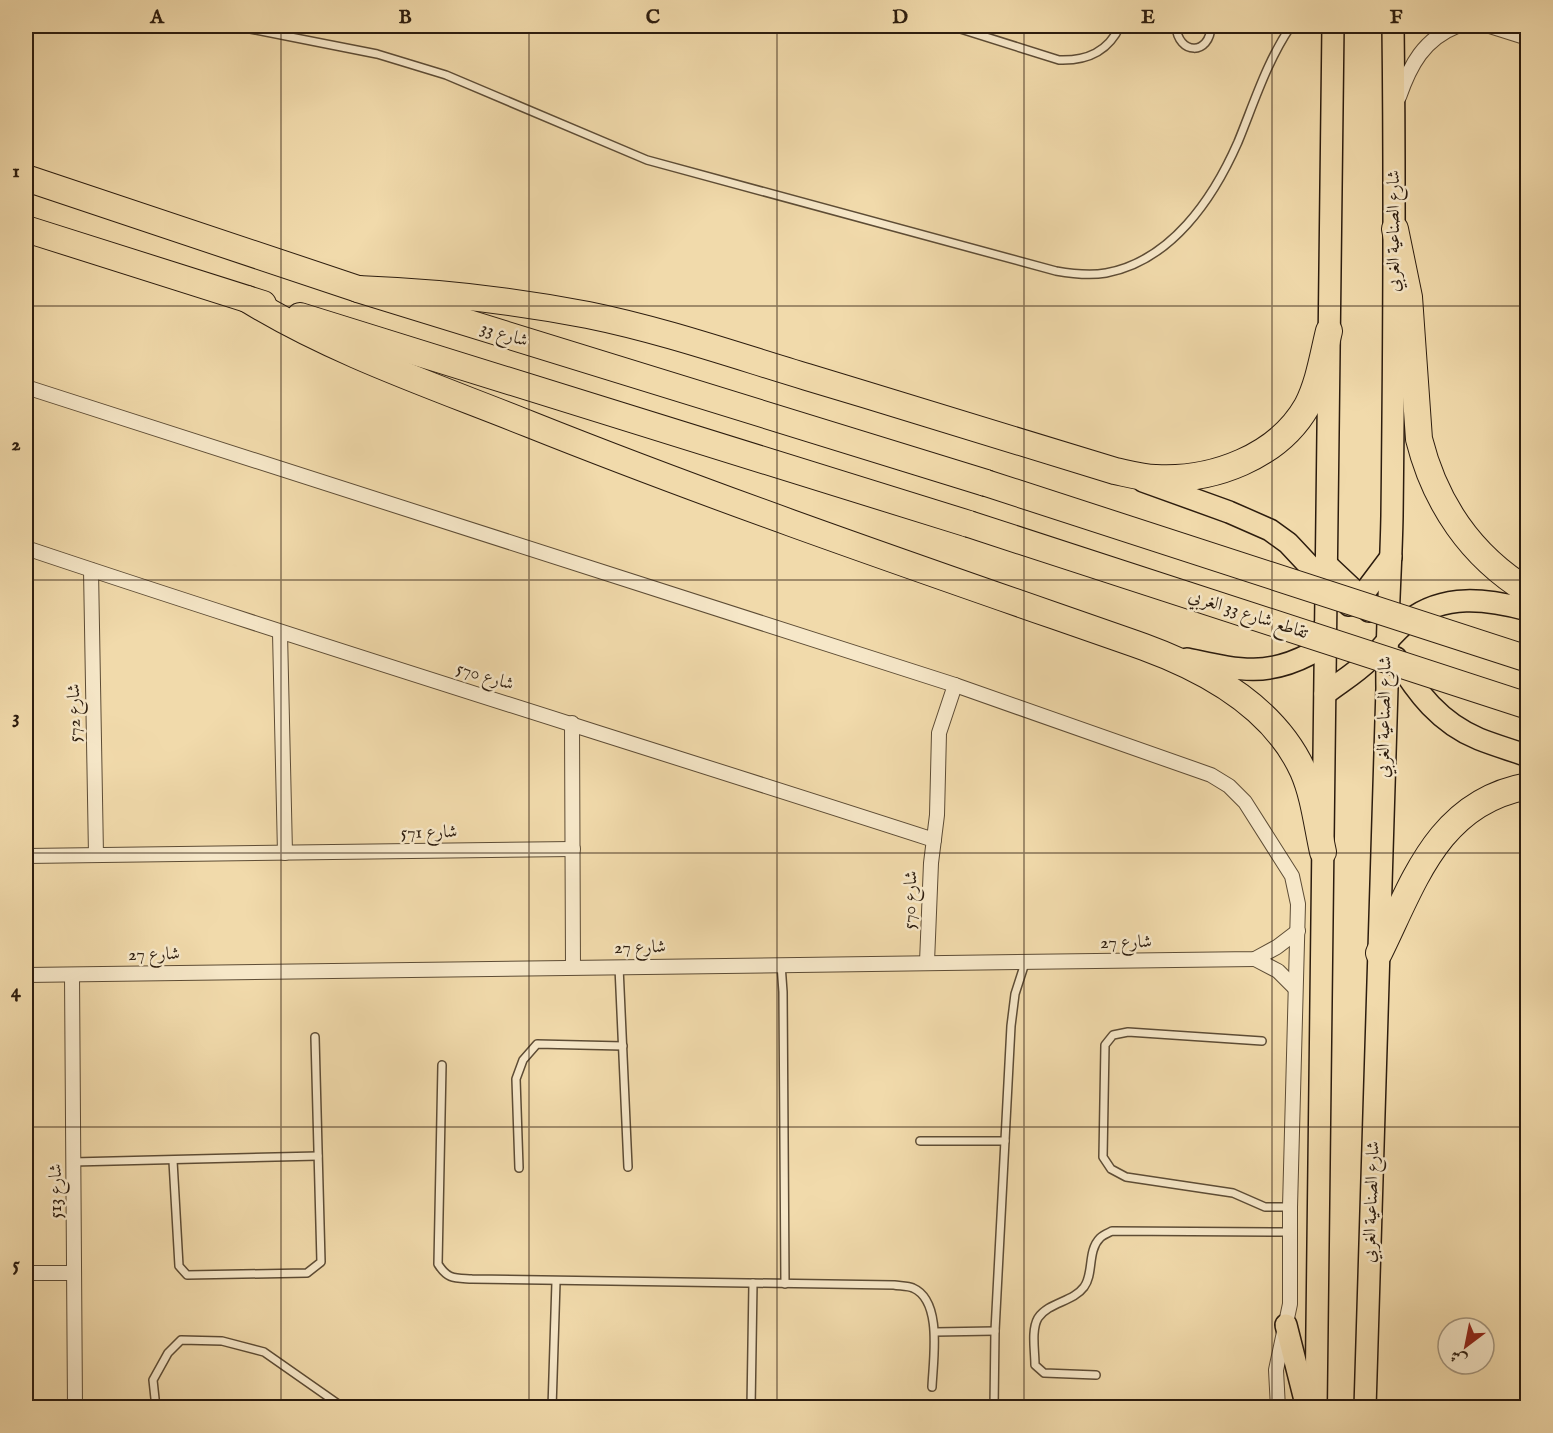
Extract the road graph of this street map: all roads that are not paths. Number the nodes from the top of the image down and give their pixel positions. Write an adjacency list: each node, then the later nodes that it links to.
1 (235, 26): 6 (lane)
2 (951, 26): 3 (lane)
3 (1120, 26)
4 (1176, 26): 5 (lane)
5 (1211, 26)
6 (1292, 26)
7 (1333, 26): 20 (main road)
8 (1377, 26): 13 (main road)
9 (1393, 26): 13 (main road, شارع الصناعية الغربي)
10 (1456, 26): 14 (street)
11 (1490, 26): 12 (street)
12 (1527, 38)
13 (1394, 73): 14 (main road, شارع الصناعية الغربي)
14 (1394, 110): 17 (main road, شارع الصناعية الغربي)
15 (26, 178): 18 (highway, شارع 33)
16 (26, 229): 19 (highway)
17 (1395, 229): 24 (main road, شارع الصناعية الغربي); 27 (highway)
18 (358, 289): 22 (highway); 34 (highway, شارع 33, bridge)
19 (247, 299): 33 (highway); 39 (highway, تقاطع شارع 33 الغربي, bridge)
20 (1329, 331): 22 (highway); 25 (main road)
21 (26, 387): 36 (street)
22 (1116, 471): 30 (main road)
23 (26, 548): 26 (street, شارع 570)
24 (1391, 557): 28 (main road); 32 (main road, شارع الصناعية الغربي)
25 (1327, 566): 28 (main road); 30 (main road)
26 (91, 570): 31 (street, شارع 570); 47 (street, شارع 572)
27 (1527, 591)
28 (1361, 597): 30 (main road); 32 (main road)
29 (1527, 610): 32 (main road)
30 (1326, 621): 33 (main road); 35 (main road); 38 (main road)
31 (280, 633): 40 (street, شارع 570); 46 (street)
32 (1386, 641): 35 (main road); 37 (main road, شارع الصناعية الغربي); 41 (main road)
33 (1168, 656): 45 (highway)
34 (1527, 659)
35 (1370, 660): 37 (main road); 38 (main road)
36 (955, 685): 43 (street, شارع 570); 49 (street)
37 (1387, 688): 50 (main road, شارع الصناعية الغربي)
38 (1325, 694): 45 (main road)
39 (1527, 706)
40 (572, 723): 43 (street, شارع 570); 44 (street)
41 (1527, 756)
42 (1527, 786): 50 (highway)
43 (934, 840): 52 (street, شارع 570)
44 (573, 849): 46 (street, شارع 571); 55 (street)
45 (1323, 852): 91 (main road)
46 (285, 853): 47 (street, شارع 571)
47 (96, 855): 48 (street, شارع 571)
48 (26, 856)
49 (1298, 932): 51 (street, شارع 27); 59 (street)
50 (1379, 953): 92 (main road, شارع الصناعية الغربي)
51 (1255, 959): 53 (street, شارع 27); 59 (street)
52 (927, 962): 53 (street, شارع 27); 54 (street, شارع 27)
53 (1025, 963): 64 (lane)
54 (781, 964): 56 (street, شارع 27); 77 (lane)
55 (573, 967): 56 (street, شارع 27); 58 (street, شارع 27)
56 (619, 967): 62 (lane)
57 (26, 975): 58 (street, شارع 27)
58 (72, 975): 68 (street, شارع 513)
59 (1295, 988): 71 (street)
60 (315, 1037): 66 (lane)
61 (1262, 1041): 71 (lane)
62 (623, 1046): 69 (lane); 70 (lane)
63 (442, 1065): 75 (lane)
64 (1005, 1141): 65 (lane); 79 (lane)
65 (920, 1142)
66 (318, 1156): 67 (lane); 67 (lane)
67 (173, 1161): 68 (lane)
68 (73, 1162): 74 (street, شارع 513)
69 (628, 1167)
70 (519, 1168)
71 (1290, 1207): 72 (street)
72 (1290, 1232): 78 (street); 81 (lane)
73 (26, 1273): 74 (street)
74 (74, 1273): 83 (street, شارع 513)
75 (556, 1282): 76 (lane); 86 (lane)
76 (753, 1283): 77 (lane); 87 (lane)
77 (785, 1284): 80 (lane)
78 (1286, 1325): 89 (street); 90 (main road)
79 (995, 1331): 80 (lane); 88 (lane)
80 (935, 1332): 82 (lane)
81 (1096, 1375)
82 (932, 1387)
83 (75, 1407)
84 (156, 1407): 85 (lane)
85 (344, 1407)
86 (552, 1407)
87 (751, 1407)
88 (994, 1407)
89 (1278, 1407)
90 (1307, 1407)
91 (1316, 1407)
92 (1365, 1407)

